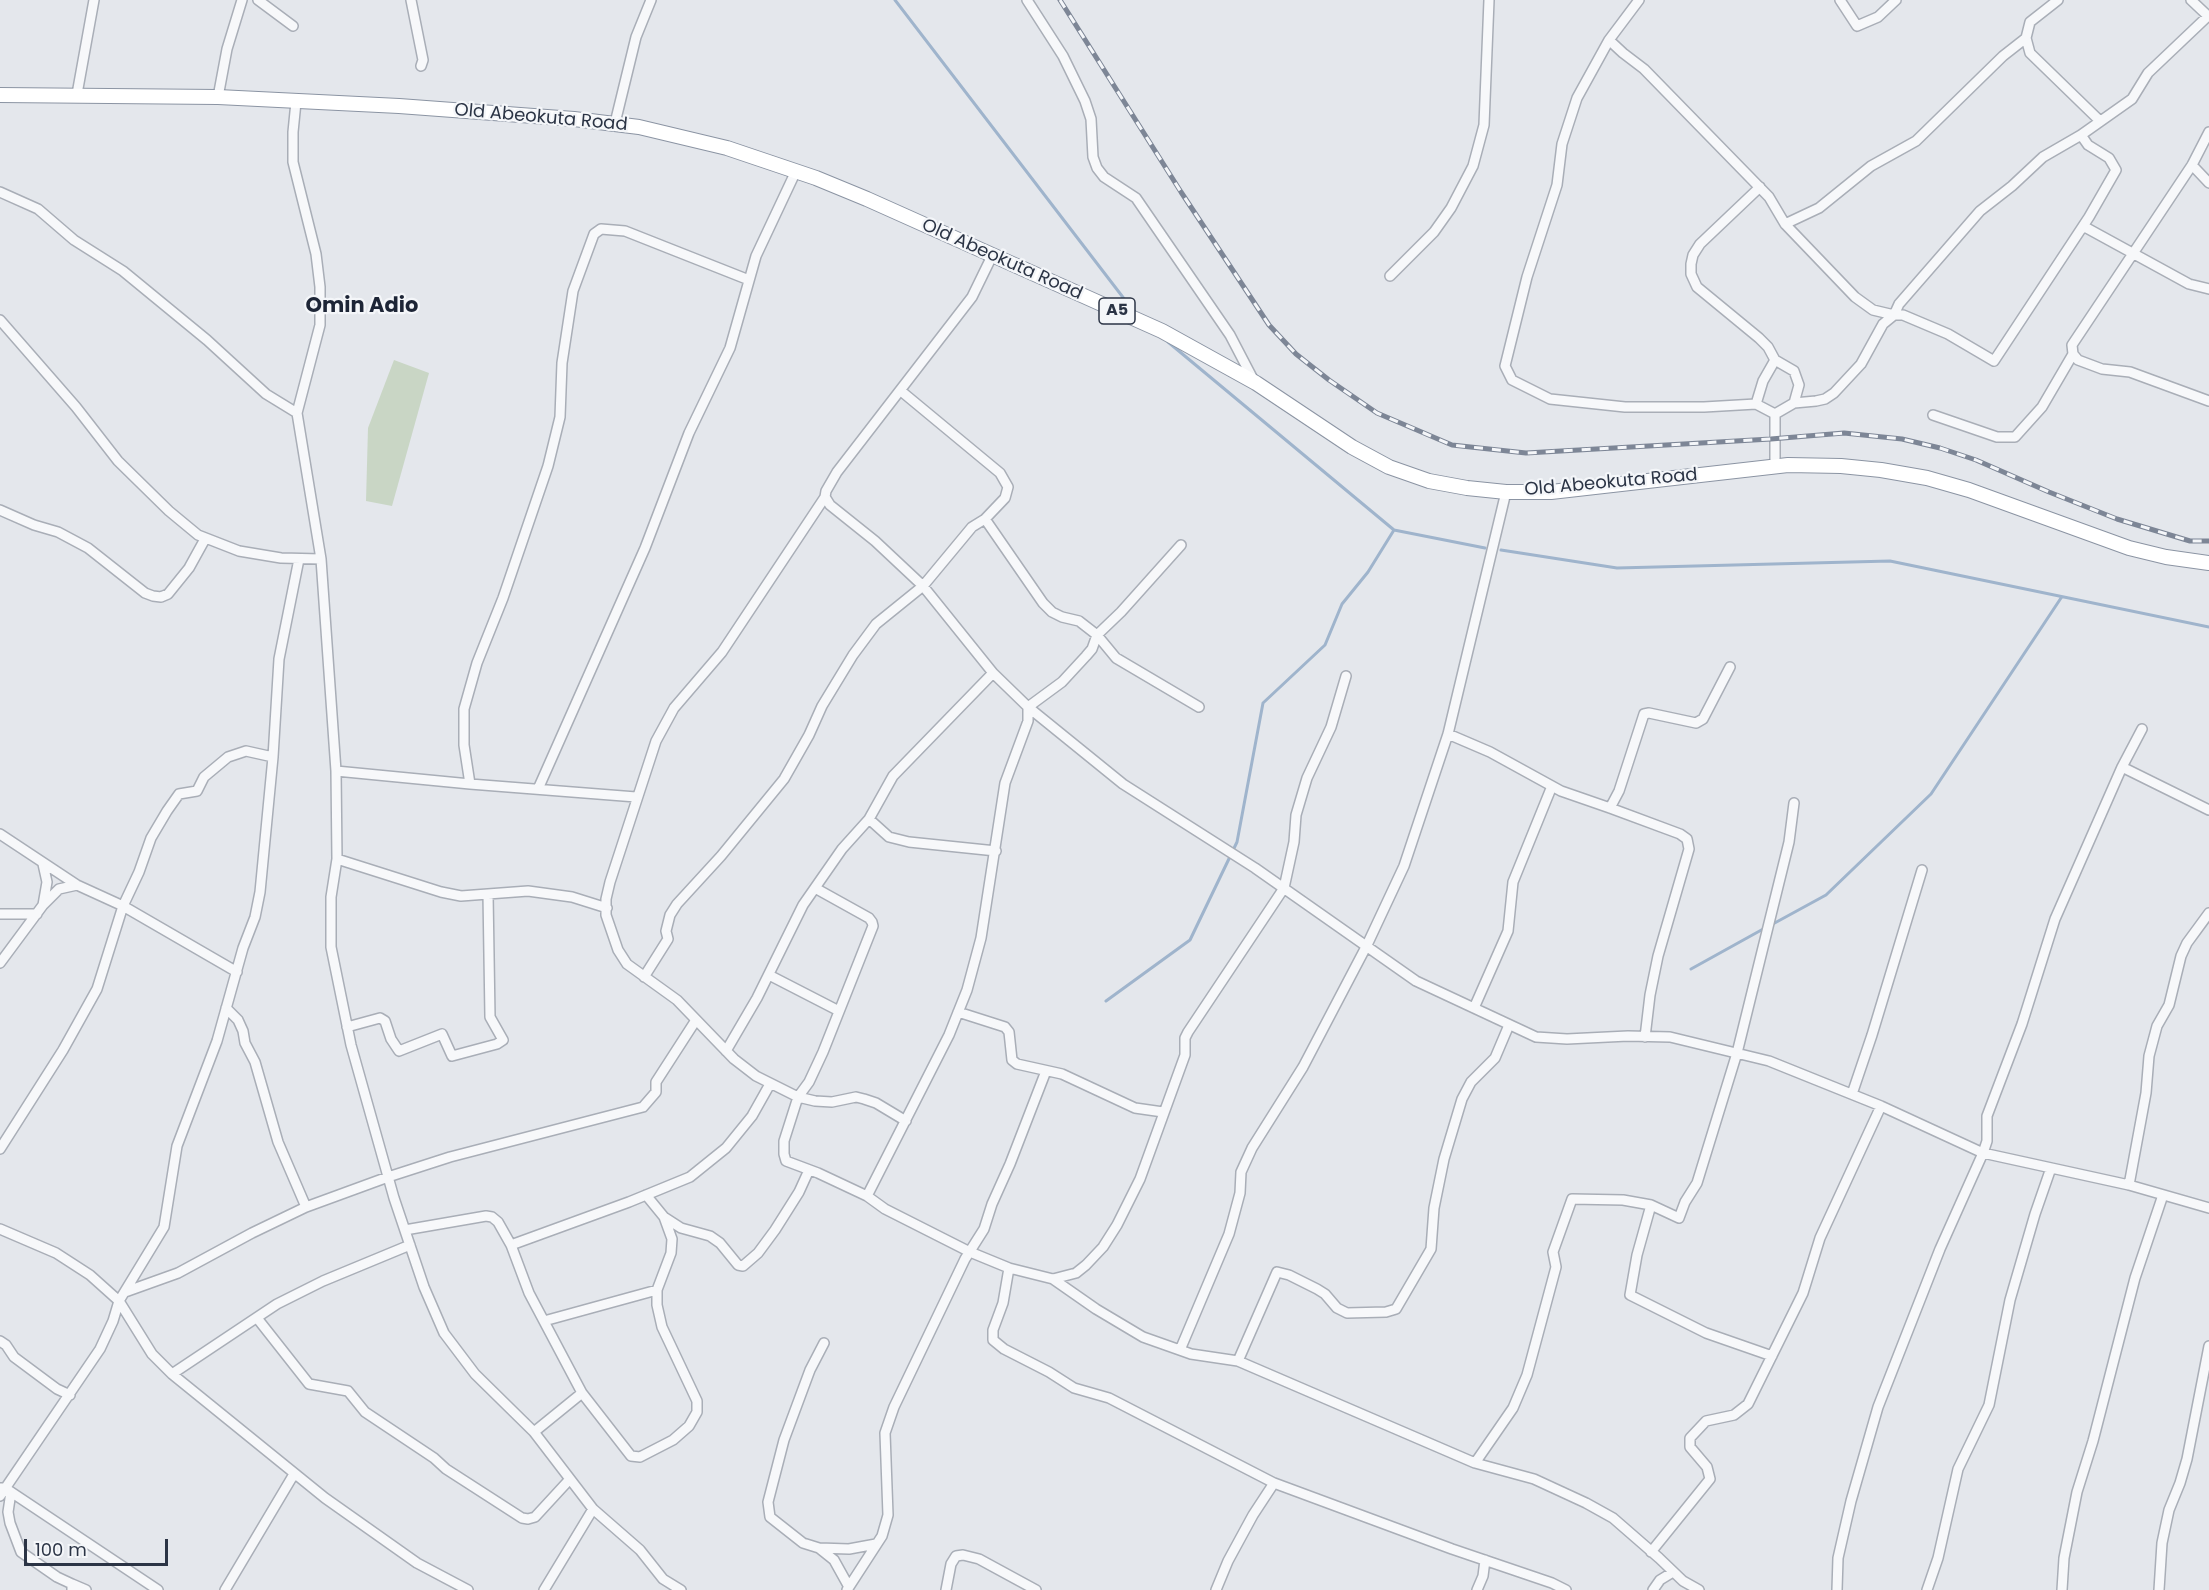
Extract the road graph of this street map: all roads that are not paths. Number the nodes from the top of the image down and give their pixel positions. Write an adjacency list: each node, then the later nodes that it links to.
1 (94, 0): 18 (street)
2 (242, 0): 20 (street)
3 (258, 0): 14 (street)
4 (411, 0): 17 (street)
5 (651, 0): 23 (street)
6 (1027, 0): 42 (street)
7 (1489, 0): 35 (street)
8 (1639, 0): 16 (street)
9 (1840, 0): 10 (street)
10 (1896, 0)
11 (2058, 0): 15 (street)
12 (2191, 0): 13 (street)
13 (2209, 16): 22 (street)
14 (293, 26)
15 (2026, 38): 22 (street); 31 (street)
16 (1609, 40): 29 (street); 46 (street)
17 (422, 66)
18 (78, 94): 19 (highway, Old Abeokuta Road / A5); 20 (highway, Old Abeokuta Road / A5)
19 (0, 95)
20 (218, 97): 21 (highway, Old Abeokuta Road / A5)
21 (296, 102): 23 (highway, Old Abeokuta Road / A5); 47 (street)
22 (2100, 121): 25 (street)
23 (615, 123): 27 (highway, Old Abeokuta Road / A5)
24 (2209, 132): 26 (street)
25 (2081, 135): 32 (street); 38 (street)
26 (2192, 165): 28 (street); 33 (street)
27 (796, 171): 34 (highway, Old Abeokuta Road / A5); 36 (street)
28 (2209, 183)
29 (1760, 188): 31 (street); 41 (street)
30 (0, 192): 47 (street)
31 (1785, 224): 38 (street)
32 (2083, 226): 33 (street); 38 (street)
33 (2132, 254): 37 (street); 40 (street)
34 (992, 256): 42 (highway, Old Abeokuta Road / A5); 43 (street)
35 (1390, 276)
36 (749, 280): 72 (street); 74 (street)
37 (2209, 289)
38 (1894, 315): 45 (street)
39 (0, 320): 55 (street)
40 (2073, 354): 44 (street); 49 (street)
41 (1774, 360): 45 (street); 46 (street)
42 (1256, 383): 51 (highway, Old Abeokuta Road / A5)
43 (901, 390): 52 (street); 54 (street)
44 (2209, 401)
45 (1794, 403): 48 (street)
46 (1756, 404): 48 (street)
47 (297, 413): 58 (street)
48 (1775, 414): 50 (street)
49 (1933, 415)
50 (1775, 466): 51 (highway, Old Abeokuta Road / A5); 59 (highway, Old Abeokuta Road / A5)
51 (1506, 492): 68 (street)
52 (825, 497): 60 (street); 75 (street)
53 (0, 510): 55 (street)
54 (985, 519): 60 (street); 61 (street)
55 (205, 538): 57 (street)
56 (1181, 545): 61 (street)
57 (299, 559): 58 (street); 69 (street)
58 (321, 559): 71 (street)
59 (2209, 563)
60 (923, 586): 63 (street); 98 (street)
61 (1097, 635): 65 (street); 66 (street)
62 (1730, 667): 77 (street)
63 (993, 673): 65 (street); 79 (street)
64 (1346, 676): 87 (street)
65 (1028, 707): 81 (street); 87 (street)
66 (1199, 707)
67 (2142, 729): 70 (street)
68 (1448, 734): 73 (street); 94 (street)
69 (273, 757): 89 (street); 96 (street)
70 (2122, 767): 78 (street); 117 (street)
71 (336, 771): 72 (street); 82 (street)
72 (470, 784): 74 (street)
73 (1552, 786): 77 (street); 100 (street)
74 (538, 789): 75 (street)
75 (636, 797): 90 (street)
76 (1794, 803): 108 (street)
77 (1610, 808): 106 (street)
78 (2209, 810)
79 (869, 819): 81 (street); 86 (street)
80 (0, 834): 83 (street)
81 (996, 851): 102 (street)
82 (337, 859): 88 (street); 105 (street)
83 (43, 864): 85 (street); 91 (street)
84 (1922, 870): 111 (street)
85 (77, 885): 89 (street); 91 (street)
86 (815, 888): 97 (street); 101 (street)
87 (1284, 888): 94 (street); 114 (street)
88 (488, 894): 90 (street); 105 (street)
89 (123, 906): 96 (street); 116 (street)
90 (607, 908): 98 (street)
91 (40, 910): 93 (street); 95 (street)
92 (2209, 913): 121 (street)
93 (0, 914)
94 (1367, 945): 100 (street); 144 (street)
95 (0, 963)
96 (237, 972): 99 (street)
97 (769, 975): 101 (street); 107 (street)
98 (644, 977): 103 (street)
99 (226, 1008): 126 (street); 137 (street)
100 (1474, 1008): 104 (street)
101 (839, 1011): 112 (street)
102 (958, 1012): 109 (street); 115 (street)
103 (696, 1020): 107 (street); 120 (street)
104 (1509, 1025): 106 (street); 146 (street)
105 (347, 1027): 120 (street)
106 (1645, 1037): 108 (street)
107 (726, 1051): 110 (street)
108 (1737, 1053): 111 (street); 125 (street)
109 (1046, 1071): 114 (street); 133 (street)
110 (770, 1084): 112 (street); 122 (street)
111 (1852, 1094): 113 (street)
112 (798, 1097): 115 (street); 119 (street)
113 (1881, 1106): 117 (street); 145 (street)
114 (1163, 1112): 135 (street)
115 (906, 1121): 124 (street)
116 (0, 1149)
117 (1983, 1153): 118 (street); 177 (street)
118 (2051, 1168): 121 (street); 178 (street)
119 (809, 1170): 124 (street); 128 (street)
120 (388, 1177): 126 (street); 130 (street)
121 (2129, 1185): 123 (street)
122 (646, 1195): 128 (street); 132 (street)
123 (2163, 1195): 127 (street); 179 (street)
124 (867, 1196): 133 (street)
125 (1652, 1205): 145 (street); 151 (street)
126 (306, 1207): 137 (street)
127 (2209, 1208)
128 (664, 1217): 136 (street)
129 (0, 1229): 138 (street)
130 (405, 1230): 131 (street); 132 (street)
131 (410, 1245): 139 (street); 150 (street)
132 (511, 1245): 140 (street)
133 (970, 1252): 134 (street); 157 (street)
134 (1009, 1268): 135 (street); 154 (street)
135 (1053, 1279): 144 (street)
136 (657, 1290): 140 (street); 148 (street)
137 (125, 1292): 138 (street)
138 (119, 1301): 147 (street); 149 (street)
139 (257, 1318): 147 (street); 153 (street)
140 (544, 1321): 148 (street)
141 (0, 1341): 149 (street)
142 (824, 1342): 158 (street)
143 (2209, 1346): 180 (street)
144 (1180, 1350): 146 (street)
145 (1772, 1356): 159 (street)
146 (1238, 1361): 151 (street)
147 (172, 1374): 152 (street)
148 (582, 1393): 150 (street)
149 (70, 1395): 155 (street)
150 (534, 1432): 153 (street)
151 (1475, 1463): 159 (street)
152 (294, 1474): 166 (street); 167 (street)
153 (570, 1479): 156 (street)
154 (1274, 1483): 160 (street); 172 (street)
155 (4, 1491): 162 (street); 165 (street)
156 (593, 1509): 168 (street); 169 (street)
157 (876, 1544): 158 (street); 163 (street)
158 (819, 1548): 163 (street)
159 (1651, 1552): 161 (street)
160 (1485, 1560): 173 (street); 174 (street)
161 (1673, 1572): 175 (street); 176 (street)
162 (72, 1587): 164 (street)
163 (848, 1588)
164 (86, 1590)
165 (158, 1590)
166 (225, 1590)
167 (468, 1590)
168 (544, 1590)
169 (681, 1590)
170 (946, 1590): 171 (street)
171 (1036, 1590)
172 (1216, 1590)
173 (1477, 1590)
174 (1566, 1590)
175 (1653, 1590)
176 (1700, 1590)
177 (1837, 1590)
178 (1927, 1590)
179 (2062, 1590)
180 (2159, 1590)

